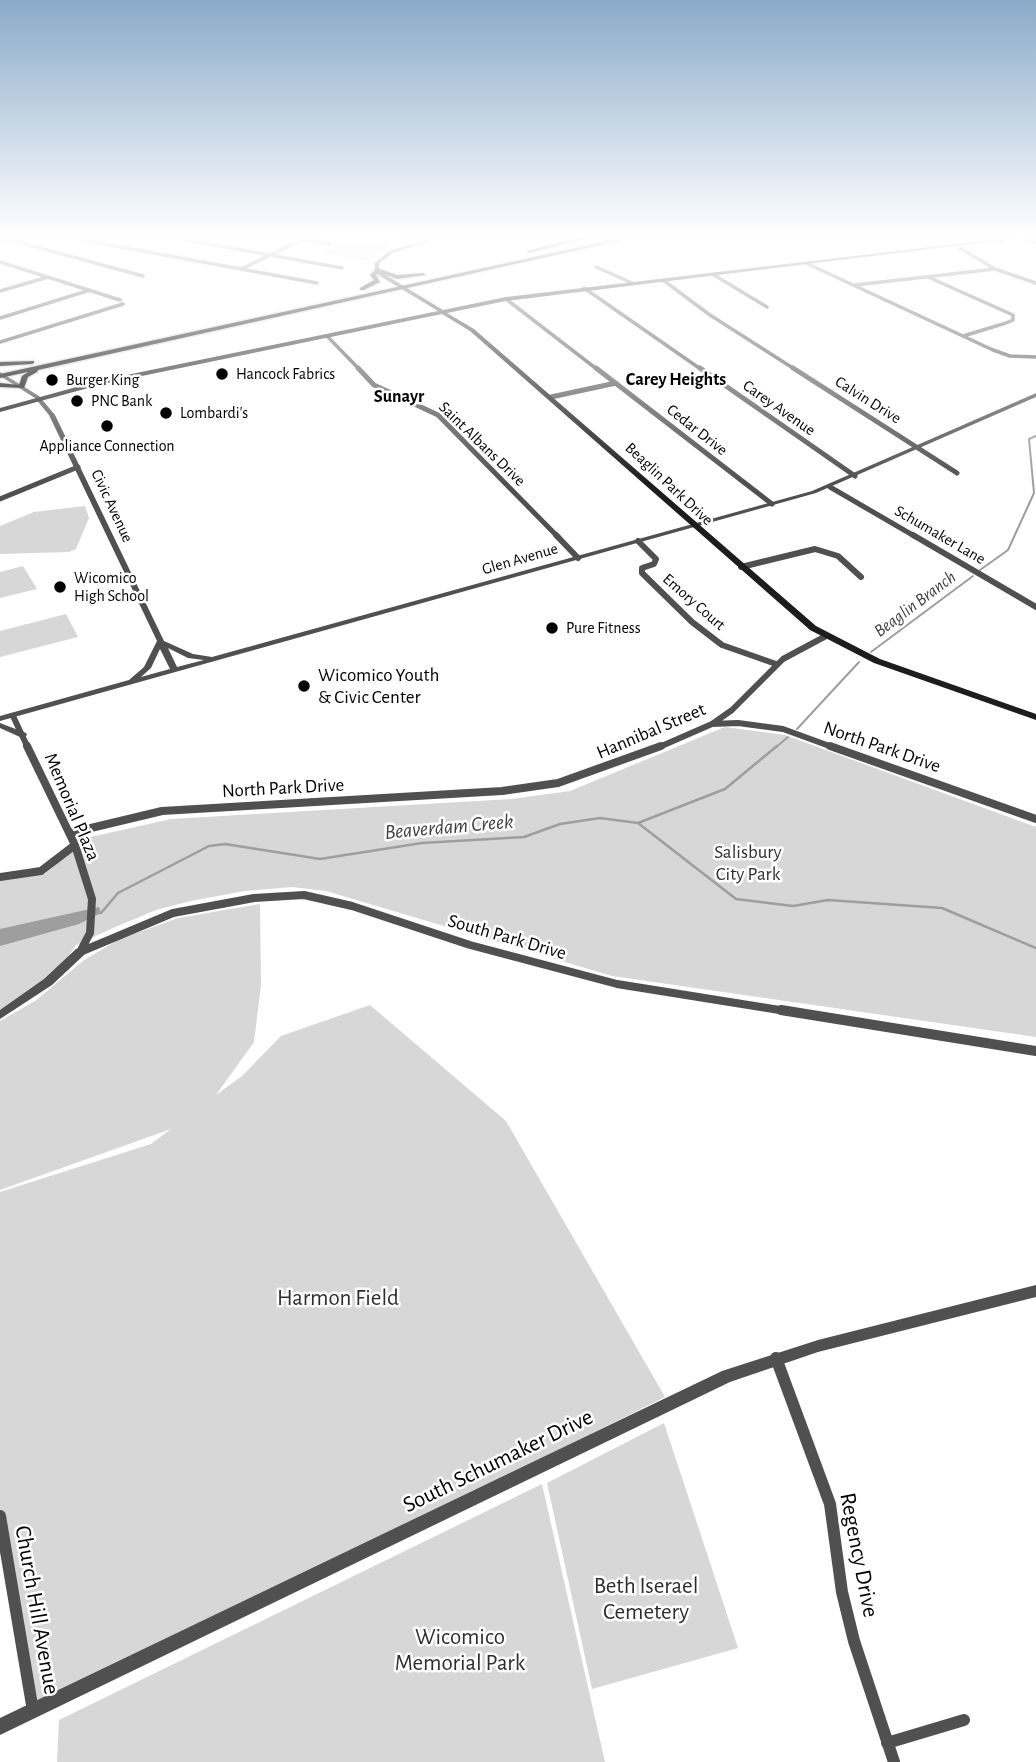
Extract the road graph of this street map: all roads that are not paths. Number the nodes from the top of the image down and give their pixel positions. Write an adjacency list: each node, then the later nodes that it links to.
1 (72, 318): 17 (street)
2 (233, 318): 18 (main road)
3 (261, 318): 19 (main road)
4 (414, 318): 13 (main road)
5 (416, 318): 13 (main road)
6 (443, 318): 14 (main road)
7 (456, 318): 14 (main road, Beaglin Park Drive)
8 (531, 318): 23 (street, Cedar Drive)
9 (628, 318): 33 (street, Carey Avenue)
10 (715, 318): 30 (street, Calvin Drive)
11 (925, 318): 15 (street)
12 (1013, 318): 15 (street)
13 (404, 320): 16 (main road)
14 (460, 321): 28 (main road, Beaglin Park Drive)
15 (963, 336): 20 (street)
16 (327, 337): 27 (main road); 39 (street, Saint Albans Drive)
17 (0, 342)
18 (115, 345): 21 (main road); 22 (main road)
19 (104, 352): 22 (main road); 25 (main road)
20 (1036, 357)
21 (0, 364)
22 (0, 374): 25 (street, Civic Avenue)
23 (616, 383): 28 (street); 36 (street, Cedar Drive)
24 (0, 385): 25 (main road)
25 (22, 387): 27 (street, Civic Avenue)
26 (1036, 395): 30 (street, Glen Avenue)
27 (37, 397): 29 (main road); 31 (street, Civic Avenue)
28 (551, 397): 37 (main road, Beaglin Park Drive)
29 (0, 410)
30 (920, 447): 32 (street, Calvin Drive); 33 (street, Glen Avenue)
31 (78, 467): 35 (street); 44 (street, Civic Avenue)
32 (957, 473)
33 (855, 476): 34 (street, Glen Avenue)
34 (830, 487): 36 (street, Glen Avenue); 42 (street, Schumaker Lane)
35 (0, 499)
36 (772, 504): 37 (street, Glen Avenue)
37 (693, 526): 38 (street, Glen Avenue); 40 (main road, Beaglin Park Drive)
38 (638, 541): 39 (street, Glen Avenue); 46 (street, Emory Court)
39 (578, 558): 45 (street, Glen Avenue)
40 (741, 567): 41 (street); 43 (main road, Beaglin Park Drive)
41 (861, 577)
42 (1036, 607)
43 (826, 636): 46 (street, Hannibal Street); 50 (main road, Beaglin Park Drive)
44 (160, 642): 45 (street); 47 (street, Civic Avenue); 48 (street)
45 (220, 658): 47 (street, Glen Avenue)
46 (776, 664): 52 (street, Hannibal Street)
47 (175, 671): 48 (street, Glen Avenue)
48 (128, 684): 49 (street, Glen Avenue)
49 (13, 716): 51 (street, Glen Avenue); 54 (street, Memorial Plaza)
50 (1036, 717)
51 (0, 719)
52 (712, 724): 55 (street, Hannibal Street); 56 (street, North Park Drive)
53 (0, 725): 54 (street)
54 (23, 735): 57 (street, Memorial Plaza)
55 (502, 791): 57 (street, North Park Drive)
56 (1036, 819)
57 (69, 833): 58 (street, Memorial Plaza)
58 (75, 845): 59 (street); 60 (street, Memorial Plaza)
59 (0, 877)
60 (80, 952): 61 (street, South Park Drive); 62 (street, South Park Drive)
61 (0, 1015)
62 (1036, 1051)
63 (1036, 1291): 64 (street, South Schumaker Drive)
64 (776, 1358): 66 (street, South Schumaker Drive); 69 (street, Regency Drive)
65 (0, 1516): 66 (street, Church Hill Avenue)
66 (33, 1711): 68 (street, South Schumaker Drive)
67 (964, 1720): 69 (street)
68 (0, 1727)
69 (887, 1743): 70 (street, Regency Drive)
70 (894, 1762)

